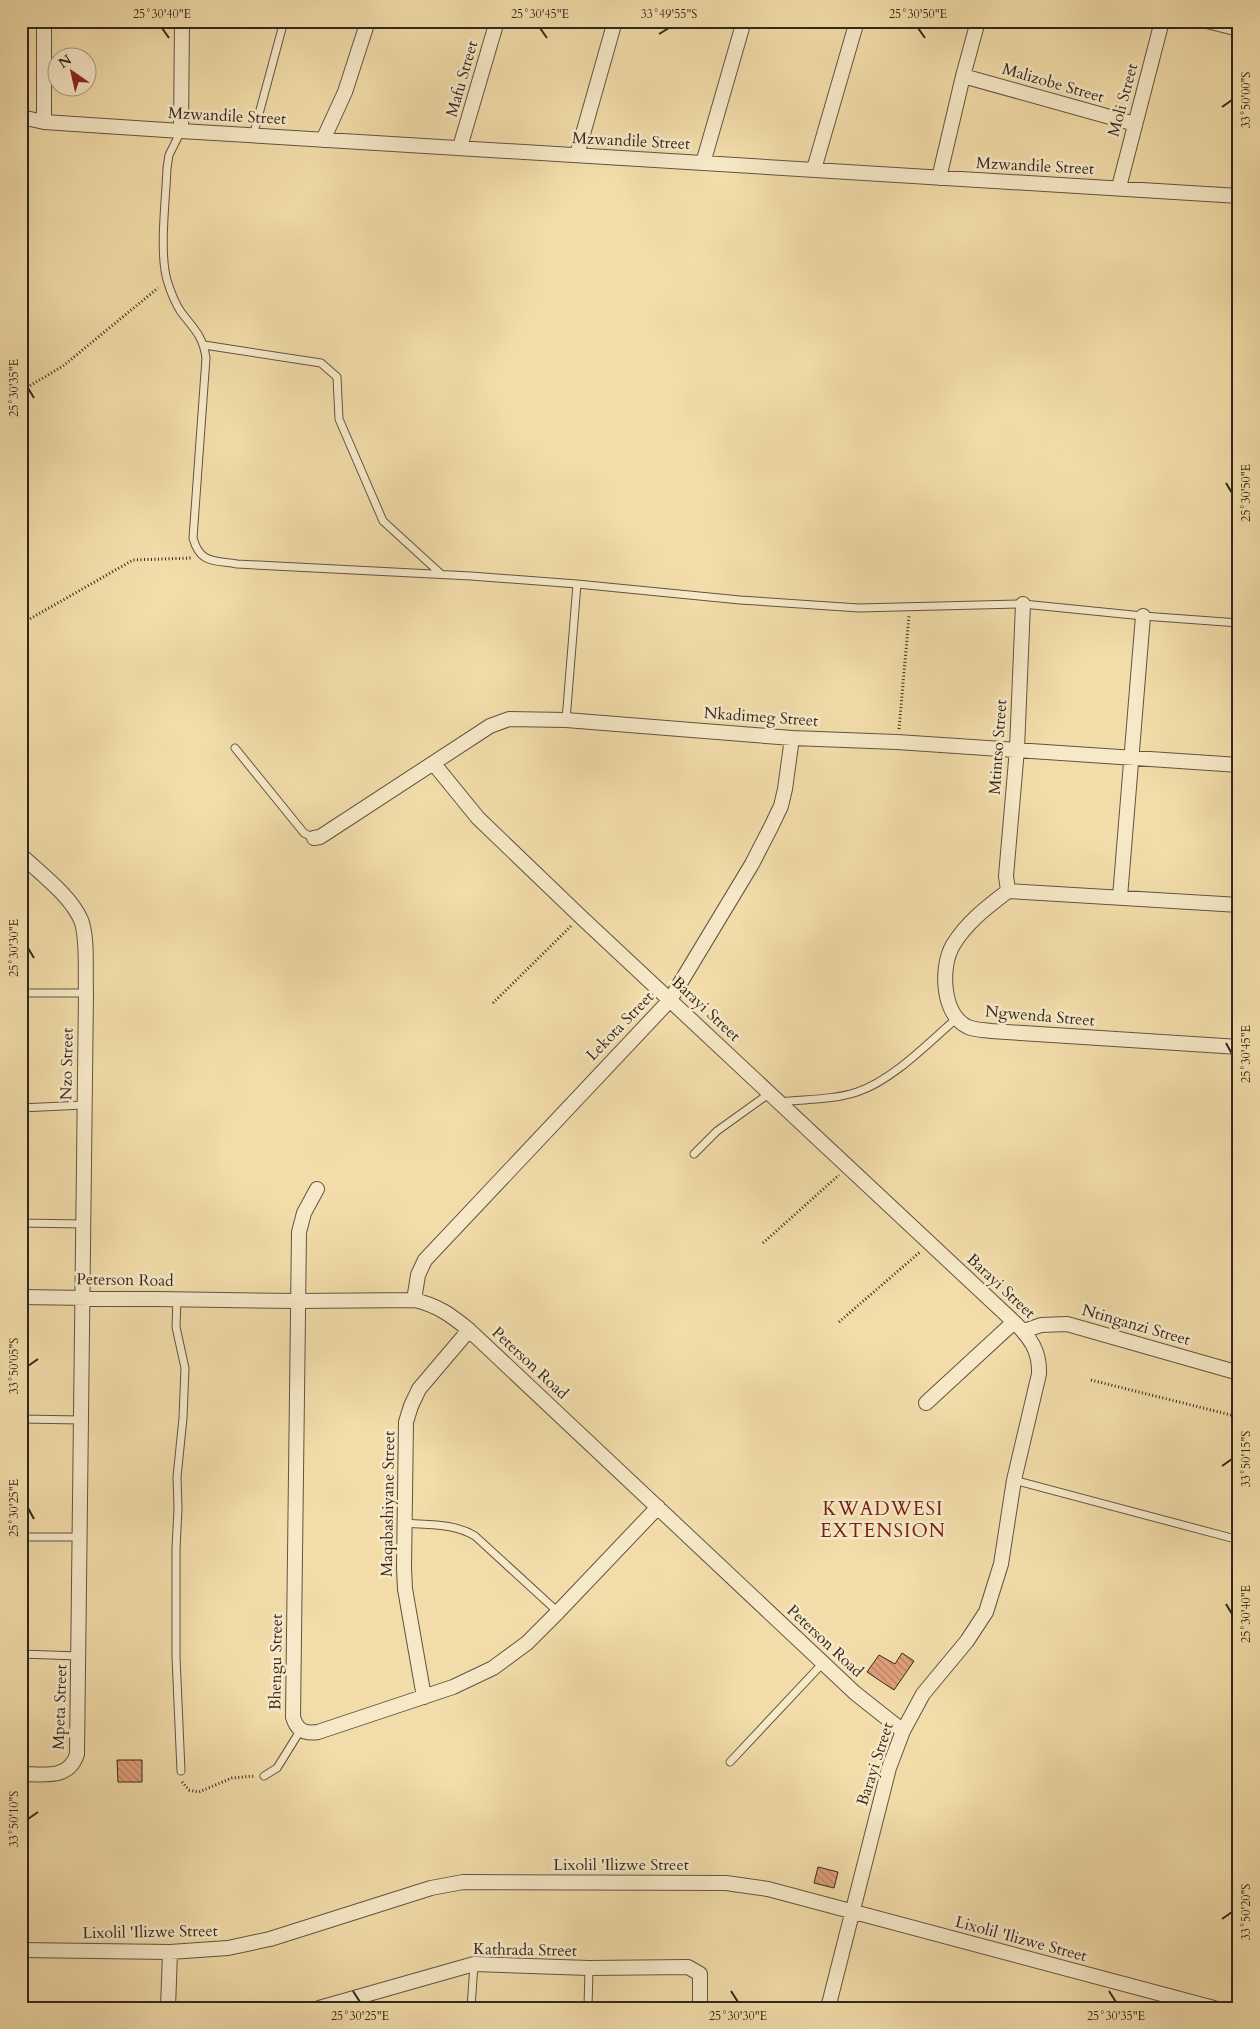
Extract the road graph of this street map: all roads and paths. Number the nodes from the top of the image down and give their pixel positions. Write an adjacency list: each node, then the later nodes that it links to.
1 (44, 21): 15 (street)
2 (182, 21): 17 (street)
3 (284, 21): 18 (lane)
4 (368, 21): 19 (street)
5 (497, 21): 20 (street, Mafu Street)
6 (615, 21): 21 (street)
7 (744, 21): 22 (street)
8 (857, 21): 23 (street)
9 (978, 21): 13 (street)
10 (1162, 21): 16 (street, Moli Street)
11 (1207, 21): 12 (street)
12 (1239, 29)
13 (963, 76): 16 (street, Malizobe Street); 24 (street)
14 (21, 117): 15 (street, Mzwandile Street)
15 (44, 122): 17 (street, Mzwandile Street)
16 (1135, 124): 25 (street, Moli Street)
17 (181, 131): 18 (street, Mzwandile Street); 27 (lane)
18 (253, 136): 19 (street, Mzwandile Street)
19 (323, 140): 20 (street, Mzwandile Street)
20 (460, 147): 21 (street, Mzwandile Street)
21 (577, 156): 22 (street, Mzwandile Street)
22 (703, 163): 23 (street, Mzwandile Street)
23 (814, 169): 24 (street, Mzwandile Street)
24 (939, 178): 25 (street, Mzwandile Street)
25 (1119, 187): 26 (street, Mzwandile Street)
26 (1239, 196)
27 (167, 280): 28 (lane); 29 (path)
28 (204, 345): 30 (lane); 31 (lane)
29 (21, 391)
30 (204, 558): 31 (lane); 37 (path)
31 (441, 574): 32 (lane)
32 (577, 584): 34 (lane); 38 (lane)
33 (1023, 604): 34 (lane); 35 (lane); 42 (street, Mtintso Street)
34 (910, 606): 40 (path)
35 (1143, 616): 36 (lane); 43 (street)
36 (1239, 622)
37 (21, 624)
38 (566, 720): 39 (street, Nkadimeg Street); 44 (street, Nkadimeg Street)
39 (792, 738): 40 (street, Nkadimeg Street); 54 (street, Lekota Street)
40 (897, 742): 42 (street, Nkadimeg Street)
41 (235, 748): 46 (lane)
42 (1017, 749): 43 (street, Nkadimeg Street); 48 (street, Mtintso Street)
43 (1133, 757): 45 (street, Nkadimeg Street); 49 (street)
44 (434, 764): 46 (street, Nkadimeg Street); 51 (street, Barayi Street)
45 (1239, 765)
46 (314, 838)
47 (21, 855): 53 (street, Nzo Street)
48 (1008, 891): 49 (street); 56 (street)
49 (1120, 897): 50 (street)
50 (1239, 905)
51 (580, 917): 54 (street, Barayi Street); 55 (path)
52 (21, 993): 53 (lane)
53 (86, 993): 59 (street, Nzo Street)
54 (670, 1000): 58 (street, Barayi Street); 73 (street, Lekota Street)
55 (493, 1003)
56 (957, 1018): 57 (street, Ngwenda Street); 58 (lane)
57 (1239, 1047)
58 (775, 1097): 61 (lane); 63 (street, Barayi Street)
59 (84, 1105): 60 (lane); 67 (street, Nzo Street)
60 (21, 1108)
61 (694, 1154)
62 (1239, 1159): 64 (street)
63 (848, 1166): 68 (path); 69 (street, Barayi Street)
64 (1239, 1186)
65 (317, 1189): 74 (street, Bhengu Street)
66 (21, 1224): 67 (lane)
67 (83, 1224): 71 (street, Nzo Street)
68 (763, 1243)
69 (930, 1244): 75 (path); 76 (street, Barayi Street)
70 (21, 1297): 71 (street, Peterson Road)
71 (82, 1297): 72 (street, Peterson Road); 83 (street, Mpeta Street)
72 (177, 1298): 74 (street, Peterson Road); 98 (lane)
73 (414, 1300): 74 (street, Peterson Road); 77 (street, Peterson Road)
74 (297, 1301): 95 (street, Bhengu Street)
75 (840, 1322)
76 (1019, 1327): 78 (street, Ntinganzi Street); 80 (street); 84 (street, Barayi Street)
77 (469, 1330): 85 (street, Peterson Road); 86 (street, Maqabashiyane Street)
78 (1239, 1372)
79 (1091, 1380): 81 (path)
80 (926, 1403)
81 (1239, 1417)
82 (21, 1419): 83 (lane)
83 (82, 1420): 88 (street, Mpeta Street)
84 (1014, 1480): 89 (lane); 96 (street, Barayi Street)
85 (658, 1507): 90 (street); 93 (street, Peterson Road)
86 (404, 1523): 90 (lane); 94 (street, Maqabashiyane Street)
87 (21, 1537): 88 (lane)
88 (80, 1537): 92 (street, Mpeta Street)
89 (1239, 1540)
90 (558, 1612): 94 (street)
91 (21, 1654): 92 (lane, Mpeta Street)
92 (80, 1656): 99 (street, Mpeta Street)
93 (823, 1663): 96 (street, Peterson Road); 97 (lane)
94 (424, 1697): 95 (street)
95 (300, 1731): 100 (lane)
96 (902, 1731): 101 (street, Barayi Street)
97 (730, 1762)
98 (181, 1771): 100 (path)
99 (21, 1774)
100 (264, 1776)
101 (851, 1912): 103 (street, Lixolil 'Ilizwe Street); 112 (street, Barayi Street); 113 (street, Lixolil 'Ilizwe Street)
102 (21, 1950): 103 (street, Lixolil 'Ilizwe Street)
103 (170, 1952): 107 (street)
104 (474, 1964): 105 (street, Kathrada Street); 106 (street, Kathrada Street); 109 (lane)
105 (589, 1968): 110 (lane); 111 (street, Kathrada Street)
106 (353, 2003): 108 (street, Kathrada Street)
107 (168, 2008)
108 (319, 2008)
109 (471, 2008)
110 (588, 2008)
111 (700, 2008)
112 (828, 2008)
113 (1214, 2008)

